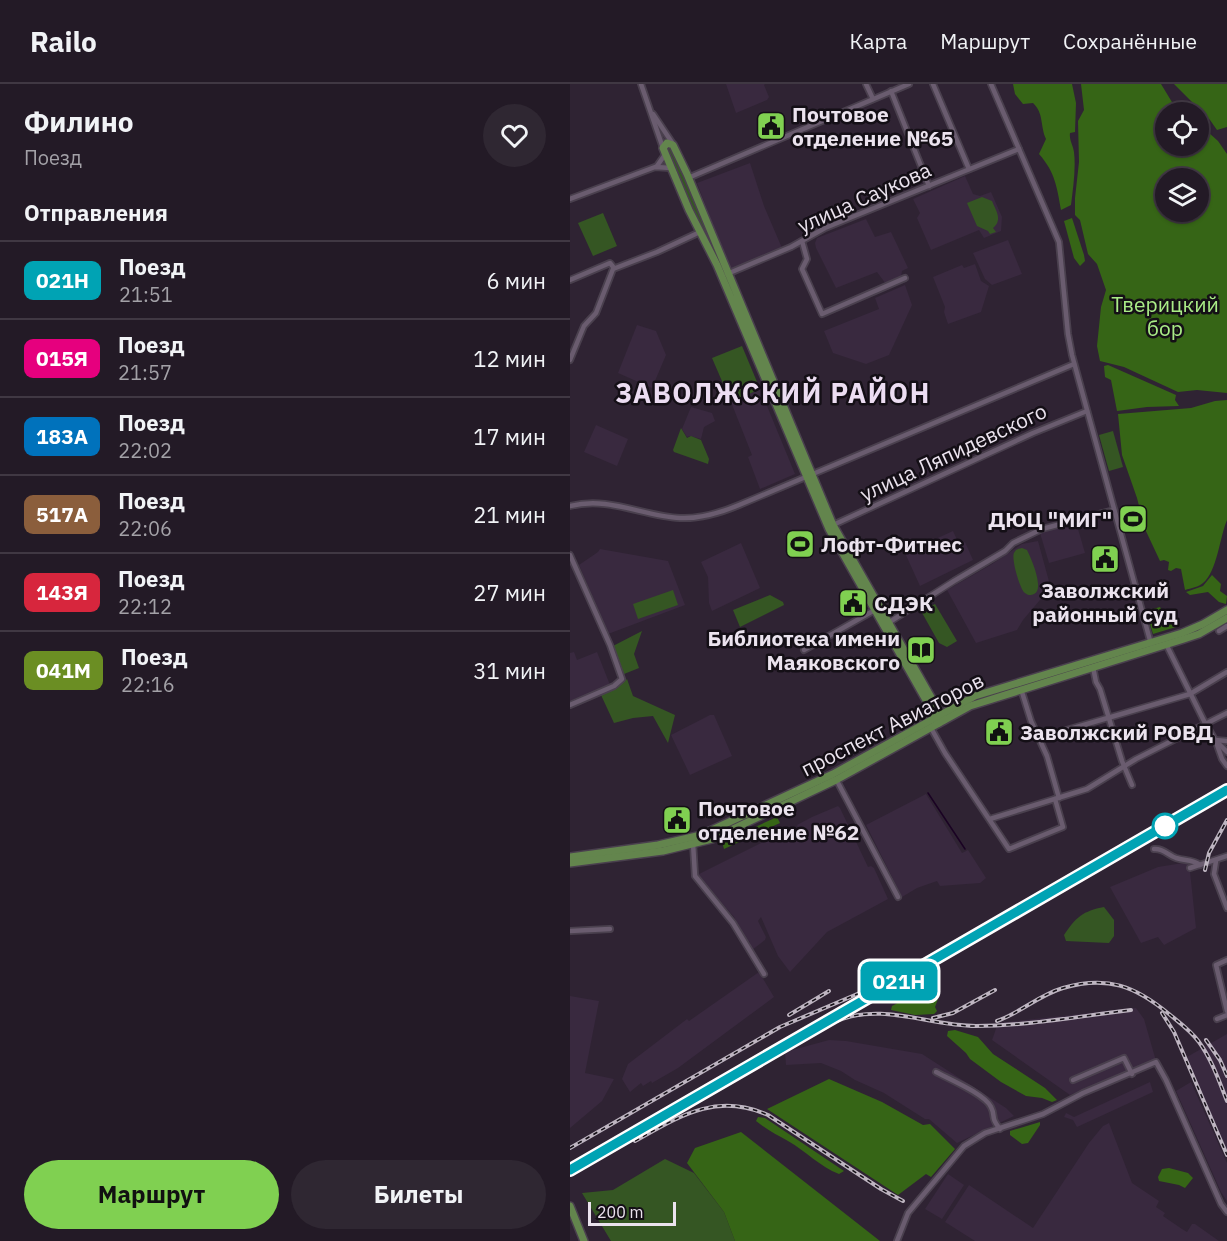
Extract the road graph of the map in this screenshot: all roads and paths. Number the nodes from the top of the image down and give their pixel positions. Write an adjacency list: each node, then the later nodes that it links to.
1 (641, 84): 8 (street)
2 (866, 84): 7 (street)
3 (909, 84): 6 (street)
4 (933, 84): 14 (street)
5 (991, 84): 10 (street)
6 (891, 91): 7 (street); 16 (street)
7 (873, 99): 15 (street)
8 (651, 112): 9 (street); 11 (street)
9 (674, 146): 11 (main road); 15 (main road)
10 (1019, 149): 14 (street, улица Саукова); 26 (street)
11 (664, 151): 12 (street); 13 (main road)
12 (654, 167): 13 (street); 17 (street)
13 (671, 168): 18 (main road)
14 (969, 169): 16 (street, улица Саукова)
15 (688, 178): 20 (main road)
16 (929, 186): 19 (street, улица Саукова)
17 (570, 199)
18 (700, 232): 20 (main road); 21 (street)
19 (802, 241): 22 (street, улица Саукова); 23 (street)
20 (714, 250): 22 (main road)
21 (614, 268): 24 (street); 25 (street)
22 (725, 275): 28 (main road)
23 (905, 278)
24 (570, 280)
25 (570, 360)
26 (1074, 364): 27 (street); 28 (street)
27 (1087, 411): 30 (street); 31 (street, улица Ляпидевского)
28 (809, 475): 29 (street); 31 (main road); 34 (main road)
29 (570, 506)
30 (1114, 510): 36 (street); 41 (street)
31 (833, 525): 36 (main road)
32 (570, 555): 47 (street)
33 (1227, 610): 39 (main road, проспект Авиаторов)
34 (873, 611): 42 (street); 50 (main road)
35 (1227, 618): 39 (main road, проспект Авиаторов)
36 (888, 624): 50 (main road)
37 (1227, 626): 38 (street)
38 (1219, 631)
39 (1183, 636): 40 (main road, проспект Авиаторов); 41 (main road, проспект Авиаторов)
40 (1166, 644): 41 (main road, проспект Авиаторов); 46 (street)
41 (1152, 645): 43 (main road, проспект Авиаторов); 50 (main road, проспект Авиаторов)
42 (804, 650)
43 (1093, 667): 45 (main road, проспект Авиаторов); 49 (street)
44 (1227, 672): 46 (street)
45 (1021, 689): 50 (main road, проспект Авиаторов); 53 (street)
46 (1190, 694): 49 (street); 51 (street)
47 (570, 705)
48 (1227, 713): 51 (street)
49 (1109, 718): 53 (street); 58 (street)
50 (939, 719): 52 (main road, проспект Авиаторов); 59 (main road, проспект Авиаторов)
51 (1206, 725): 54 (street); 58 (street)
52 (931, 728): 59 (main road, проспект Авиаторов); 62 (street)
53 (1039, 738): 61 (street)
54 (1215, 740): 55 (street); 56 (street); 57 (street)
55 (1227, 741)
56 (1227, 752)
57 (1227, 766)
58 (1124, 767): 60 (street); 61 (street)
59 (835, 777): 63 (main road, проспект Авиаторов); 71 (street)
60 (1132, 785)
61 (1057, 798): 62 (street); 62 (street)
62 (990, 819)
63 (692, 841): 66 (main road, проспект Авиаторов); 68 (main road, проспект Авиаторов); 76 (street)
64 (1154, 849): 69 (street)
65 (1227, 856): 67 (street)
66 (570, 857)
67 (1216, 861): 69 (street); 72 (street)
68 (570, 863)
69 (1200, 865): 70 (street)
70 (1190, 867)
71 (898, 897)
72 (1227, 908)
73 (610, 929): 74 (street)
74 (570, 932)
75 (1227, 960): 77 (street)
76 (764, 974)
77 (1227, 1013): 78 (street)
78 (1217, 1019)
79 (936, 1072): 82 (street)
80 (1132, 1074): 81 (street); 82 (street); 84 (street)
81 (1073, 1080)
82 (1000, 1129): 86 (street)
83 (570, 1206): 85 (main road)
84 (1227, 1212)
85 (584, 1241)
86 (897, 1241)

